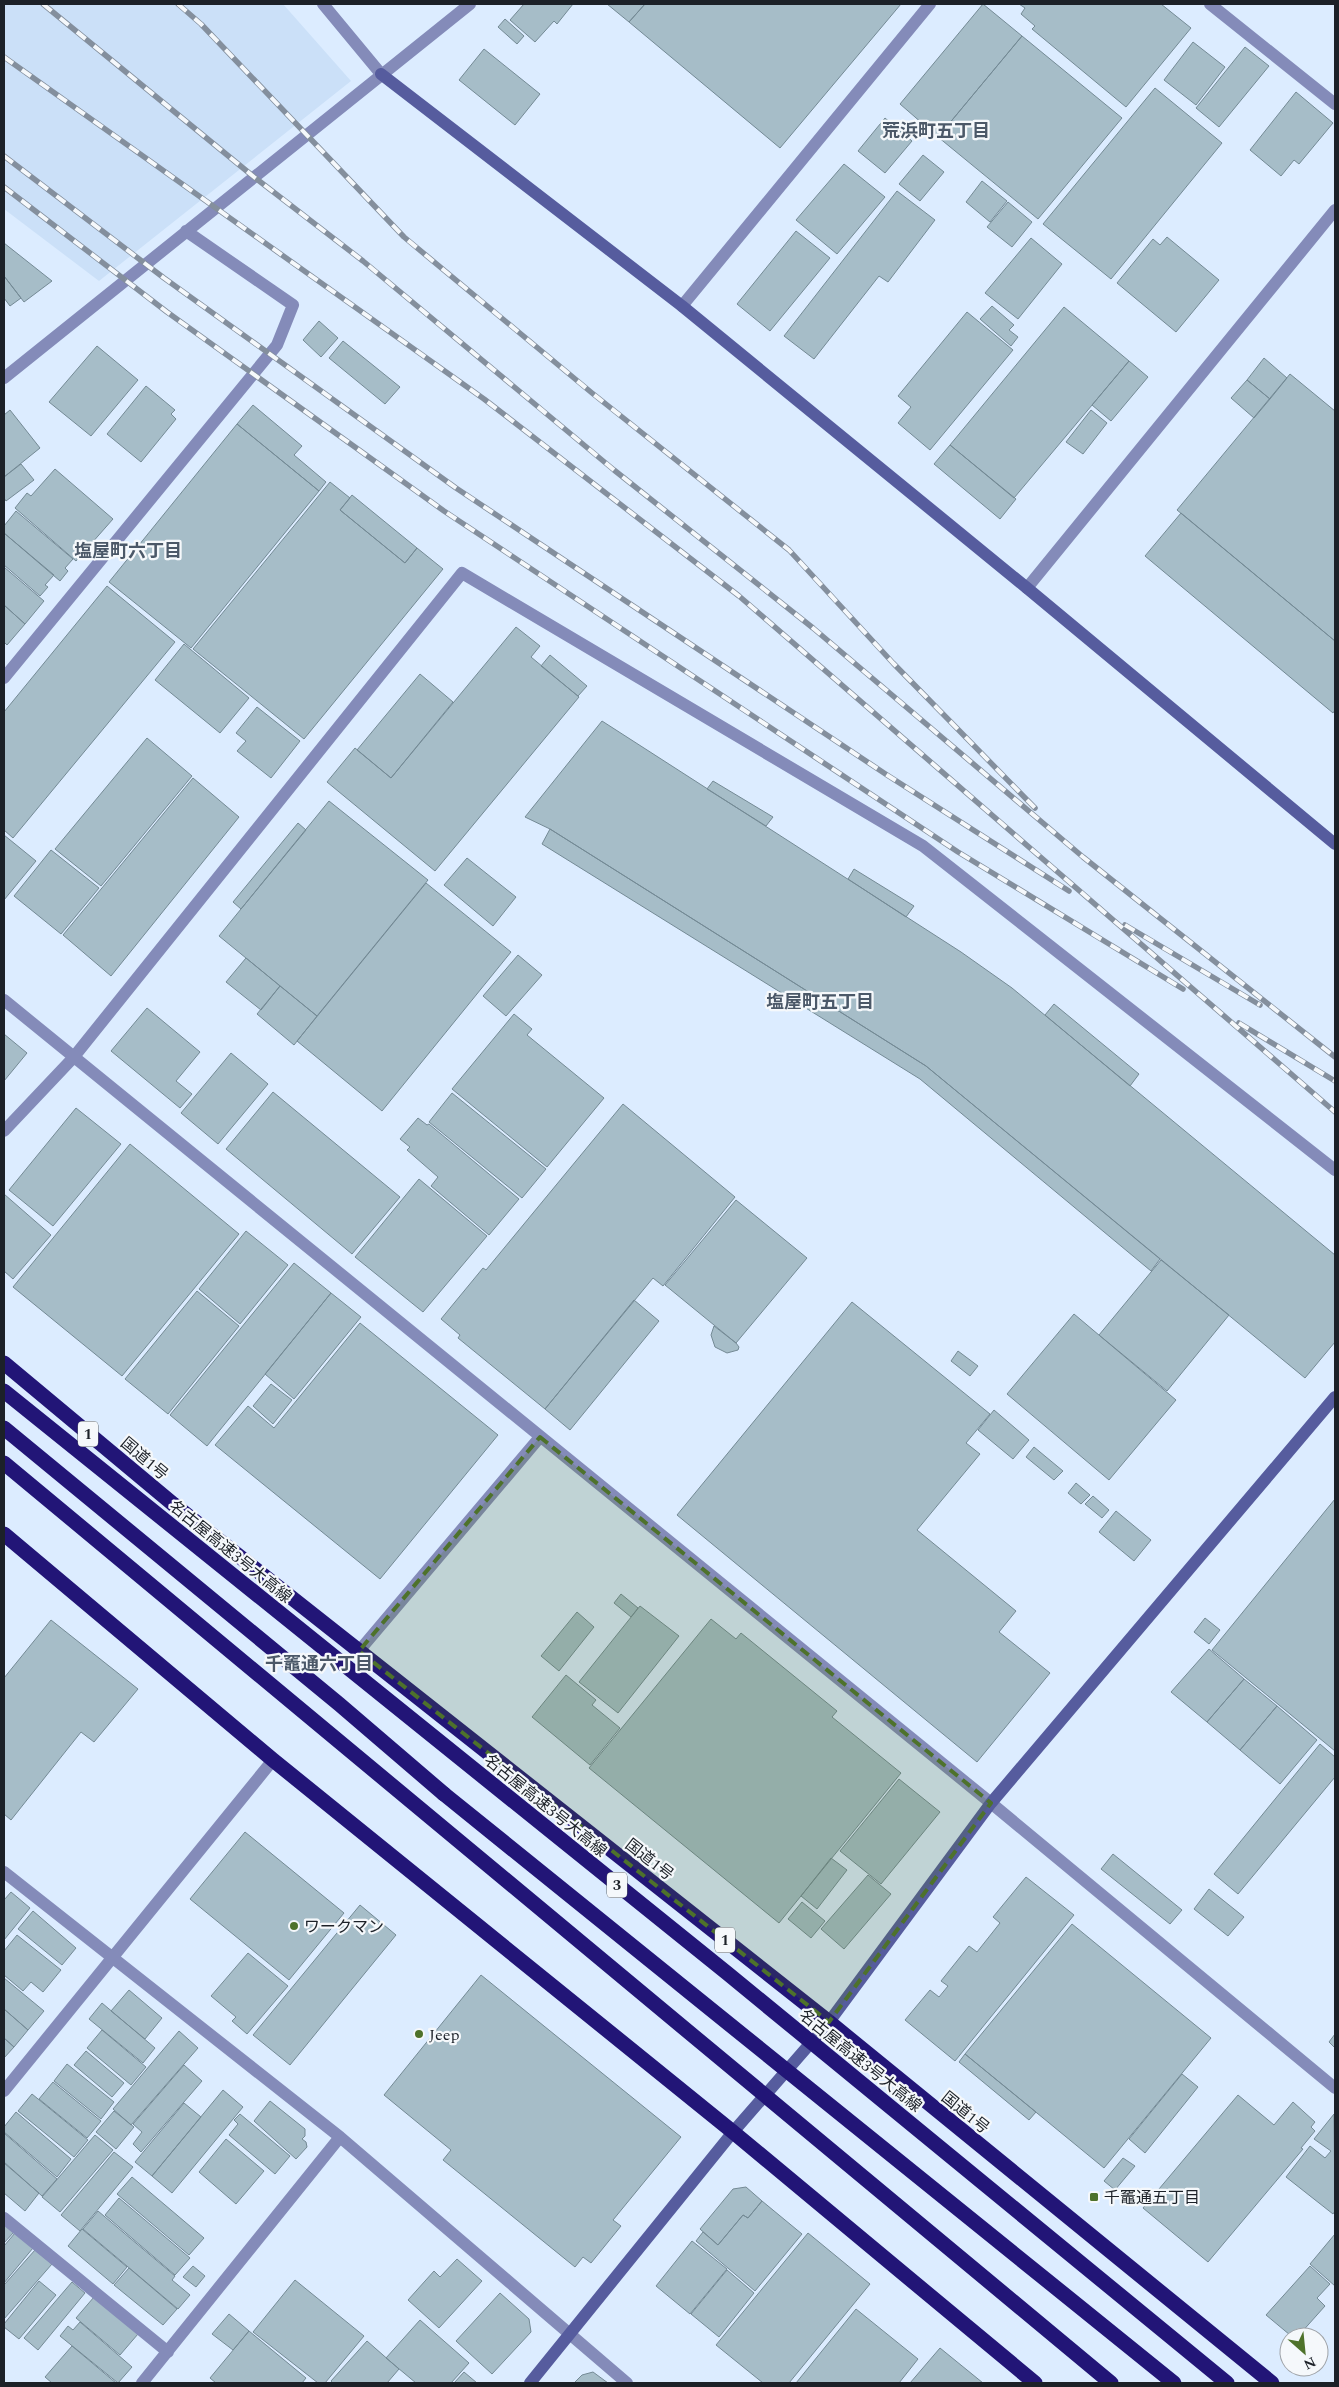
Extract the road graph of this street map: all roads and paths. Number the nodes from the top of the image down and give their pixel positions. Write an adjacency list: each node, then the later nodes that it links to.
1 (323, 4): 5 (street)
2 (470, 4): 5 (street)
3 (930, 4): 9 (street)
4 (1210, 4): 6 (street)
5 (381, 74): 8 (street); 9 (street)
6 (1335, 104)
7 (1335, 210): 11 (street)
8 (186, 231): 10 (street); 12 (street)
9 (682, 306): 11 (street)
10 (4, 378)
11 (1027, 588): 13 (street)
12 (4, 678)
13 (1335, 844)
14 (4, 1000): 15 (street)
15 (73, 1058): 16 (street); 17 (street); 22 (street)
16 (4, 1131)
17 (1335, 1170)
18 (4, 1363): 25 (highway, 国道1号 / 1)
19 (4, 1391): 44 (highway, 名古屋高速3号大高線 / 3, bridge)
20 (1335, 1397): 27 (street)
21 (4, 1428): 43 (highway, bridge)
22 (540, 1437): 25 (street); 27 (street)
23 (4, 1464): 42 (highway, bridge)
24 (4, 1534): 26 (highway)
25 (359, 1651): 30 (highway, 国道1号 / 1)
26 (273, 1760): 29 (street); 33 (highway)
27 (991, 1803): 30 (street); 31 (street)
28 (4, 1872): 29 (street)
29 (110, 1958): 32 (street); 34 (street)
30 (829, 2022): 33 (street); 45 (highway, 国道1号 / 1)
31 (1335, 2088)
32 (4, 2091)
33 (734, 2132): 36 (street); 41 (highway)
34 (340, 2137): 36 (street); 37 (street)
35 (4, 2218): 37 (street)
36 (568, 2335): 39 (street); 40 (street)
37 (168, 2352): 38 (street)
38 (142, 2383)
39 (530, 2383)
40 (627, 2383)
41 (1035, 2383)
42 (1111, 2383)
43 (1174, 2383)
44 (1227, 2383)
45 (1272, 2383)

